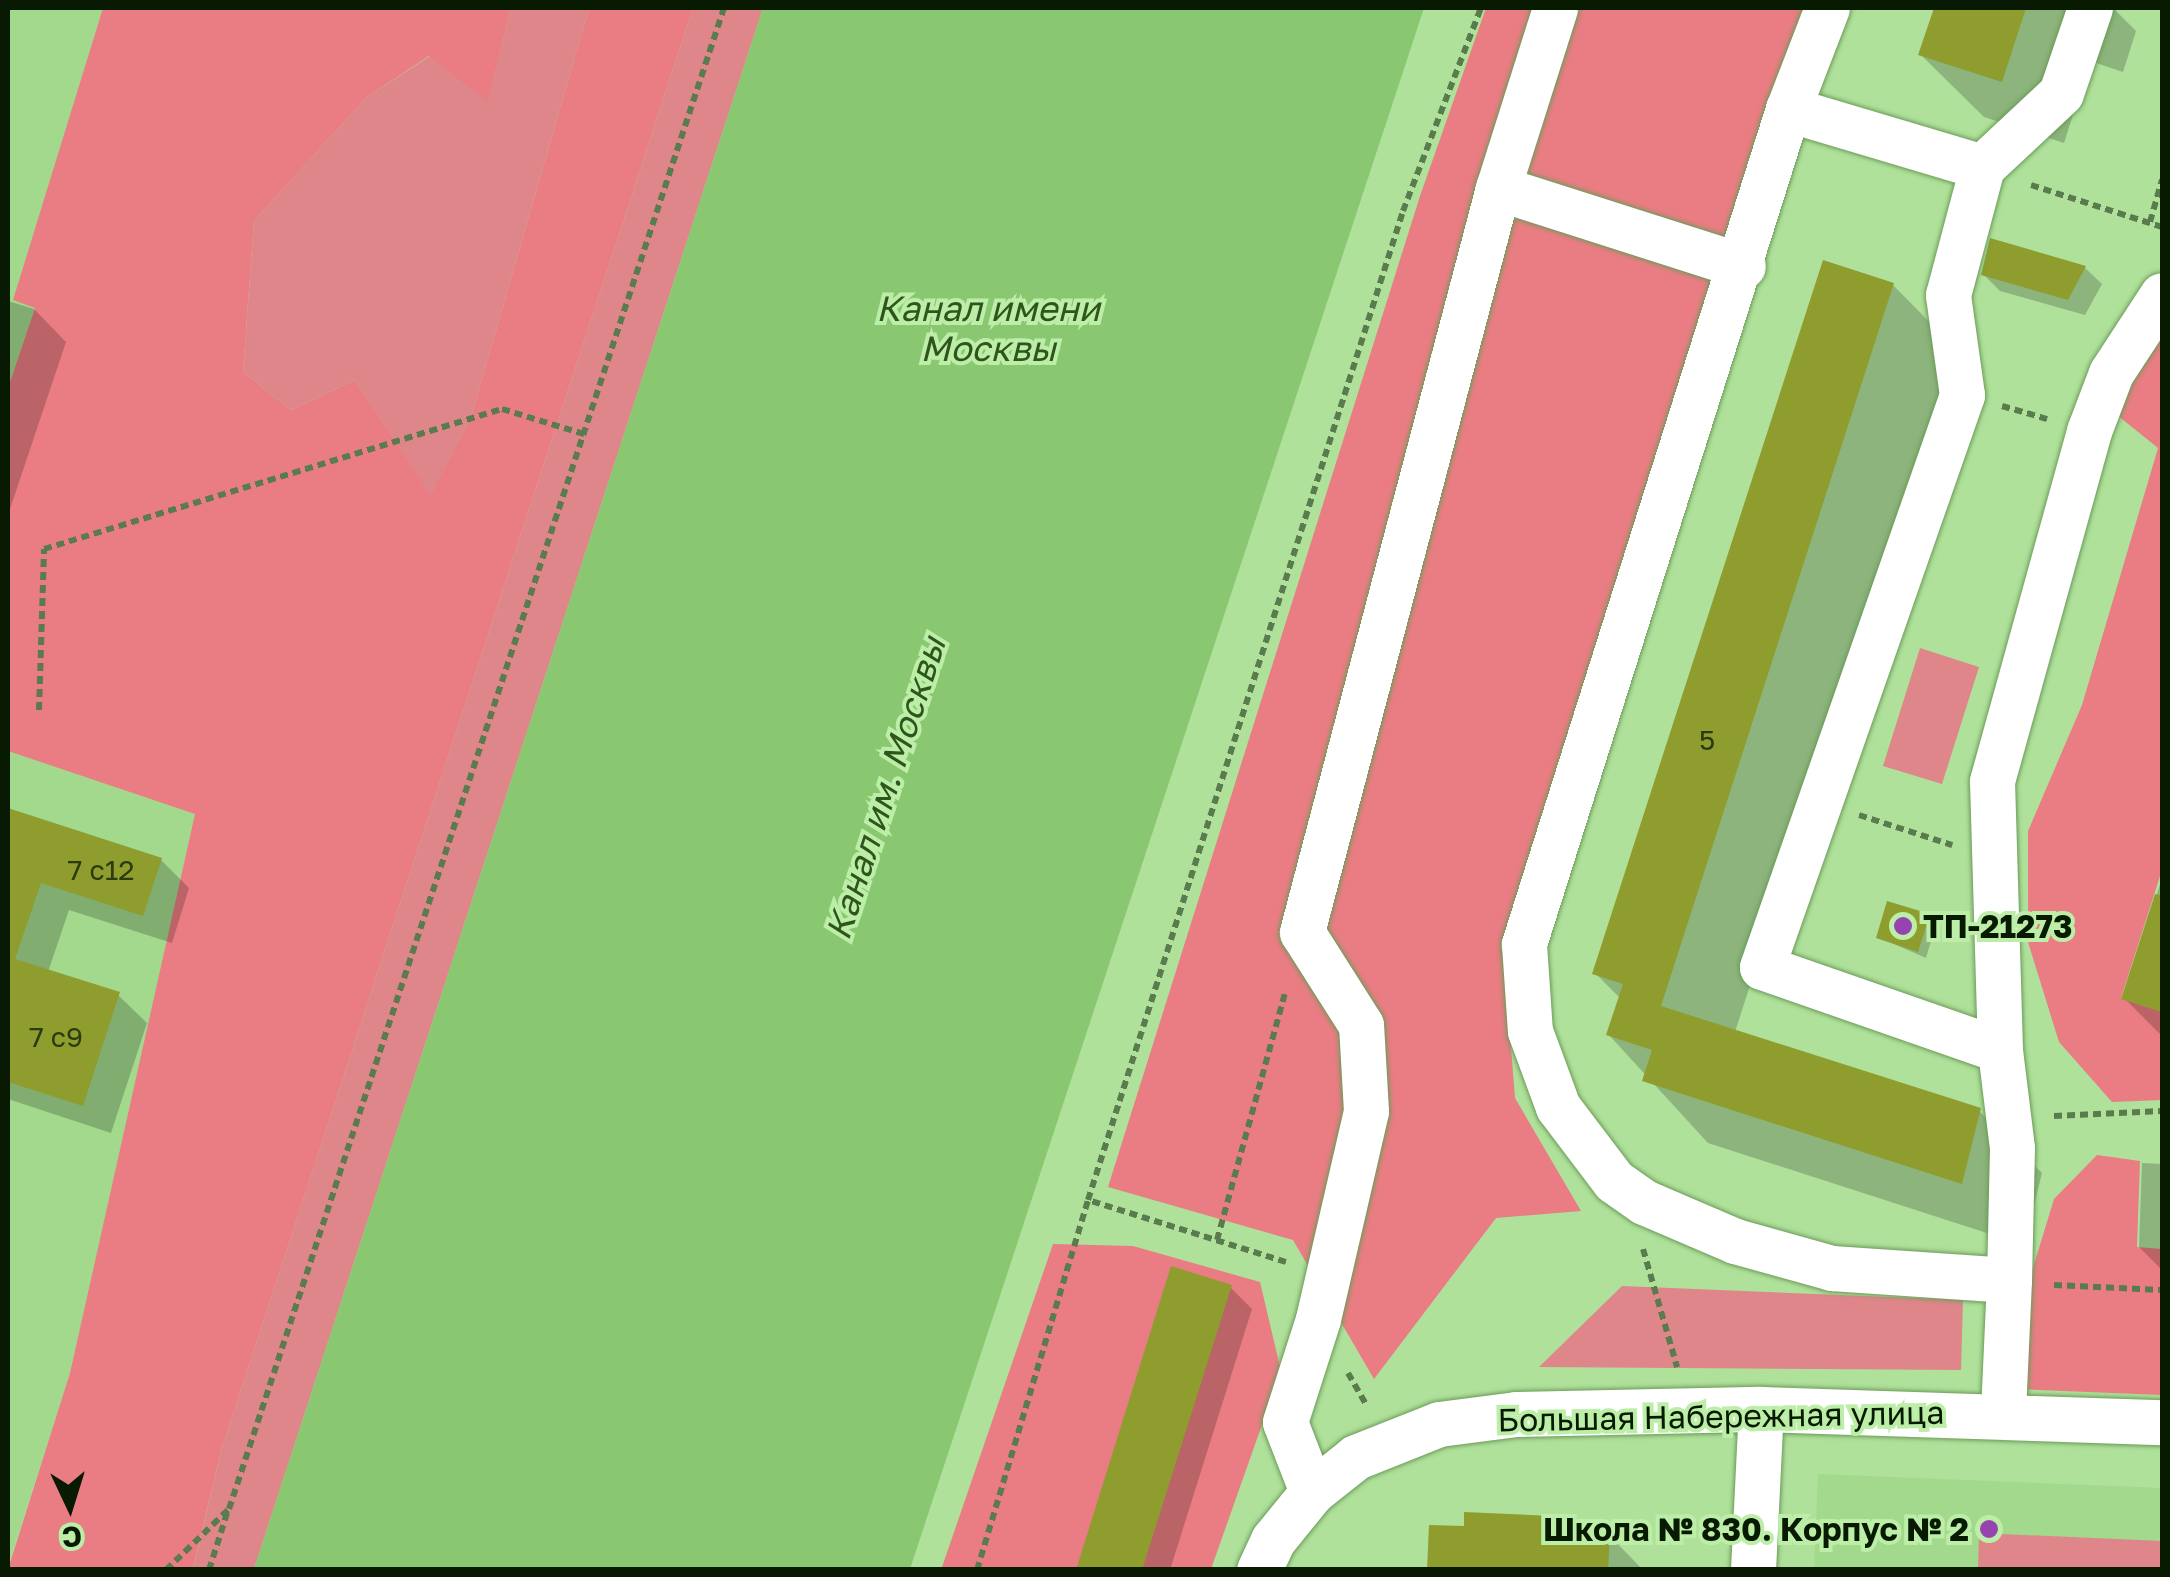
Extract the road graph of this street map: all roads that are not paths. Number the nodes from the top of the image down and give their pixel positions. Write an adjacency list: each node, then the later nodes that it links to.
1 (1555, 8): 6 (street)
2 (1827, 8): 4 (street)
3 (2090, 8): 5 (street)
4 (1788, 109): 5 (street); 7 (street)
5 (1982, 167): 9 (street)
6 (1498, 188): 7 (street); 14 (street)
7 (1742, 266): 10 (street)
8 (2162, 295): 9 (street)
9 (2000, 1050): 10 (street)
10 (2009, 1281): 12 (street)
11 (1761, 1409): 12 (street, Большая Набережная улица); 14 (street, Большая Набережная улица); 16 (street)
12 (2003, 1414): 13 (street, Большая Набережная улица)
13 (2162, 1422)
14 (1312, 1492): 15 (street, Большая Набережная улица)
15 (1259, 1570)
16 (1754, 1570)

